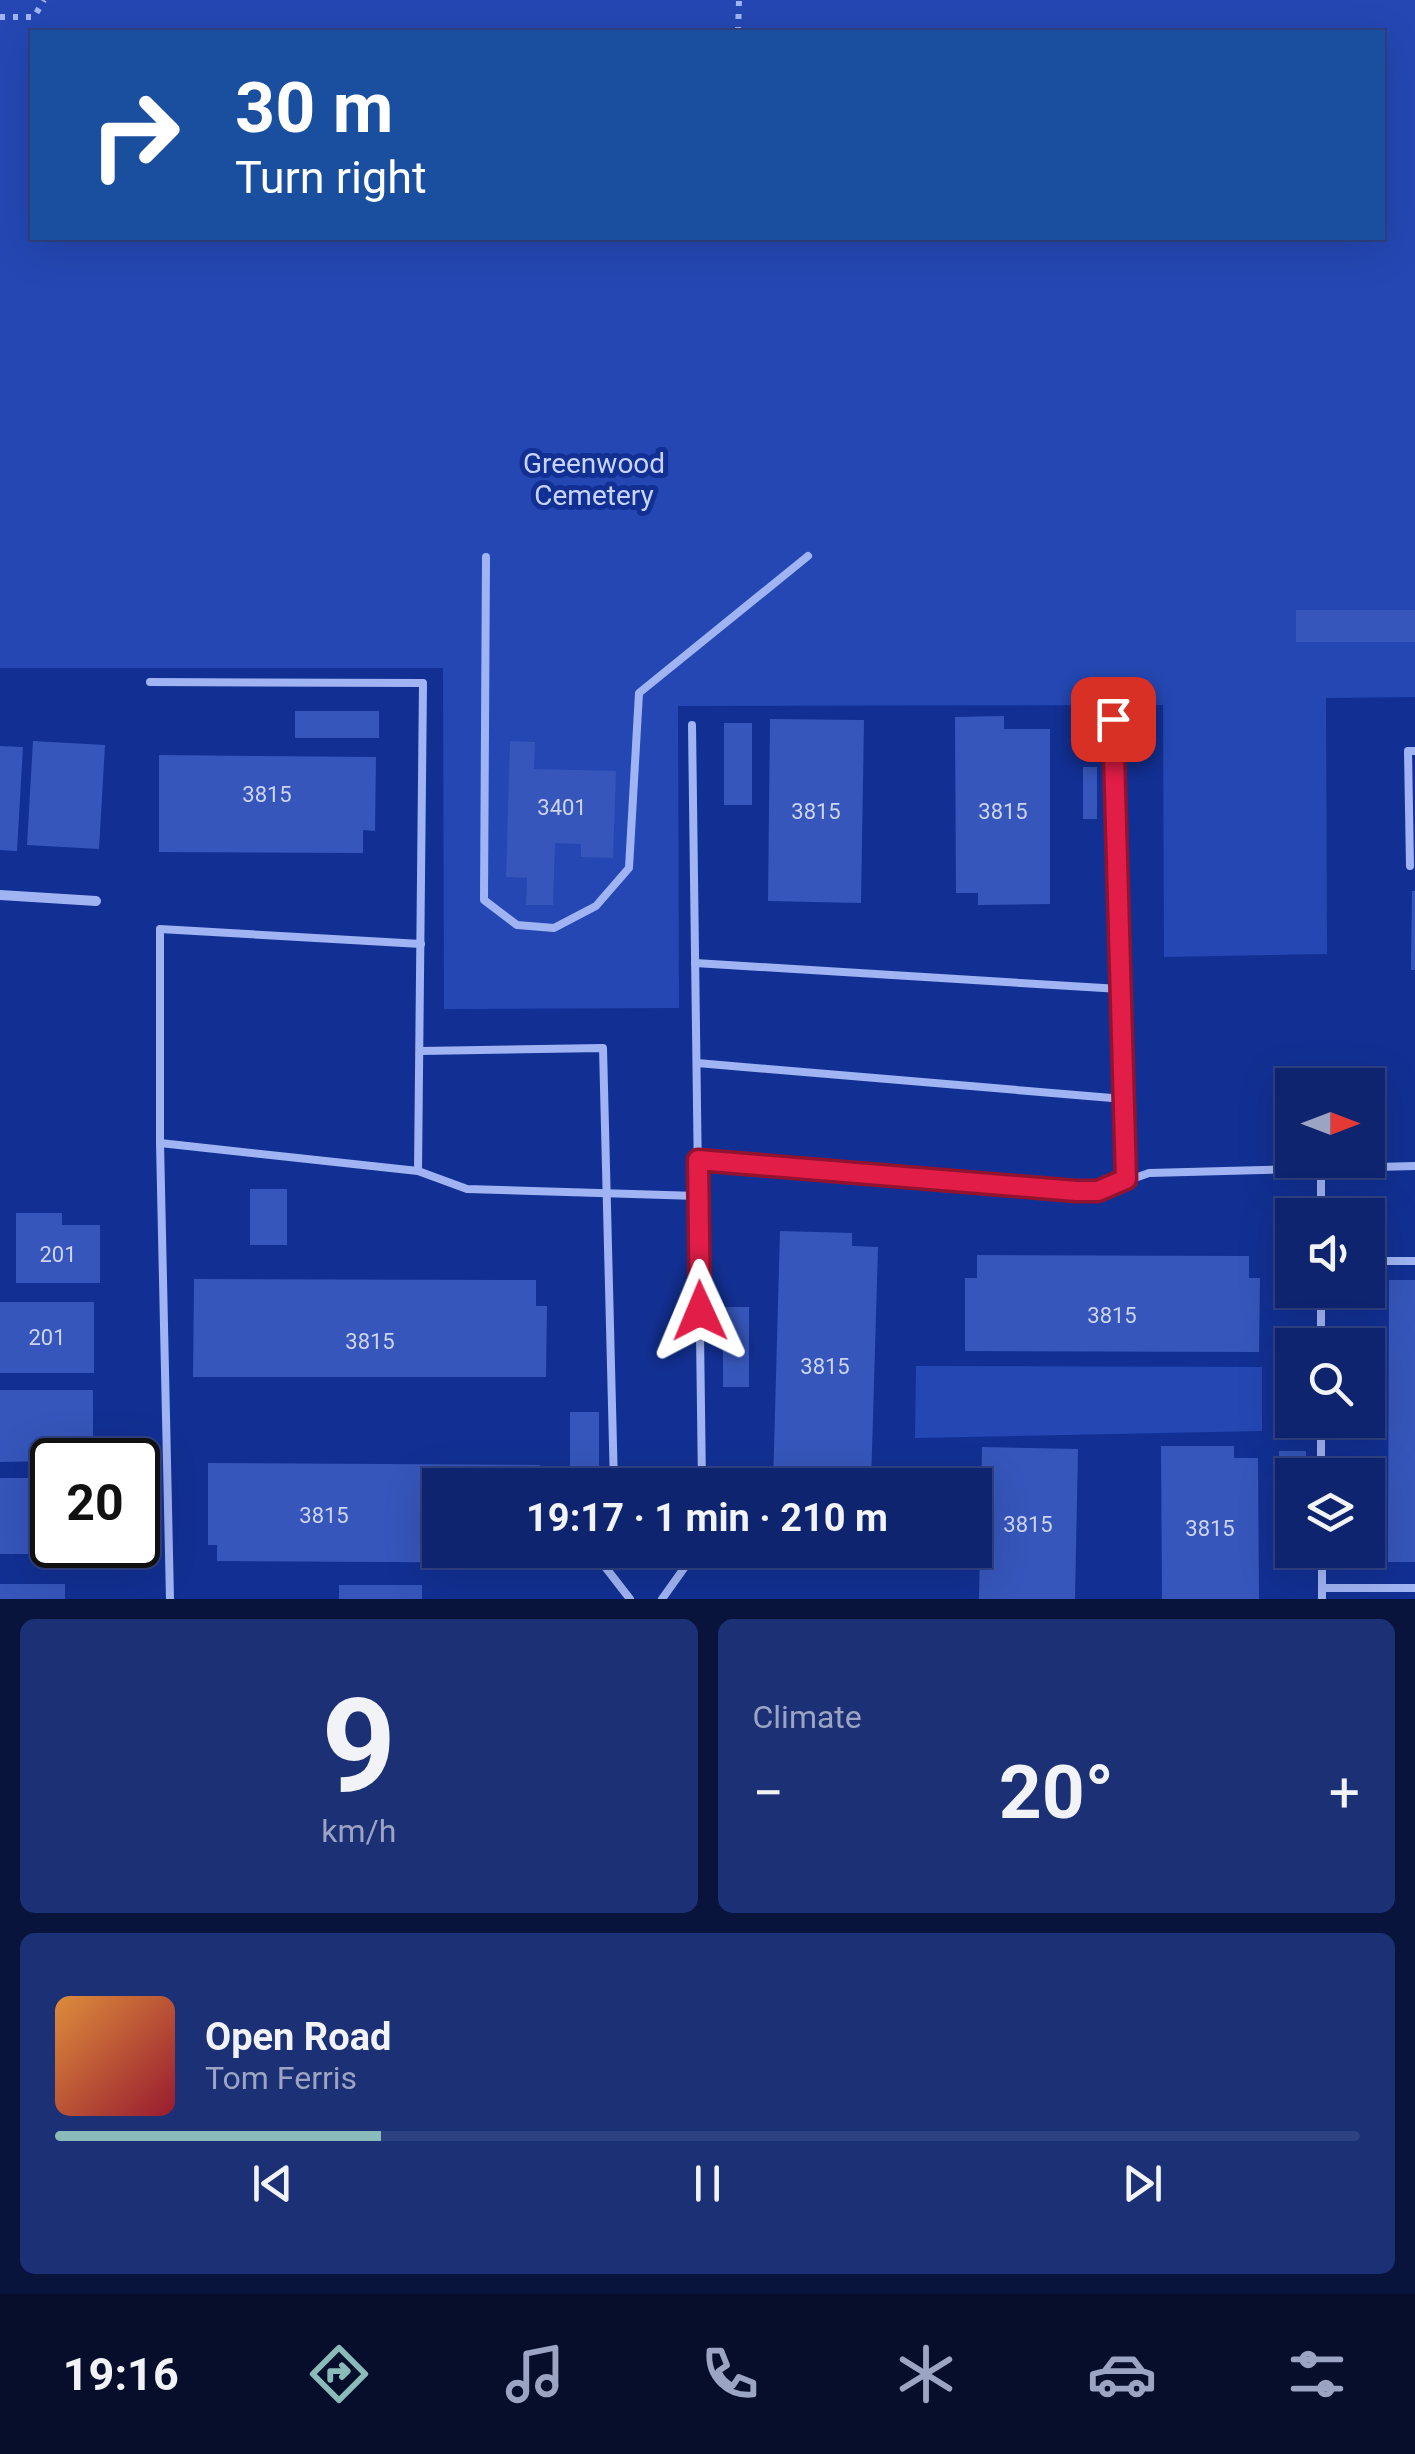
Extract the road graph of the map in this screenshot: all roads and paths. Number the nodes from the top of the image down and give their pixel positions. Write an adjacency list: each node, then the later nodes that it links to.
1 (44, 0): 3 (path)
2 (739, 0): 4 (path)
3 (0, 17)
4 (738, 30)
5 (808, 556): 6 (lane)
6 (486, 557)
7 (150, 682): 14 (lane)
8 (1113, 719): 16 (lane)
9 (692, 725): 15 (lane)
10 (1415, 751): 11 (lane)
11 (1410, 866)
12 (0, 895): 13 (street)
13 (96, 902)
14 (421, 944): 17 (lane); 20 (lane)
15 (695, 963): 16 (lane); 18 (lane)
16 (1120, 990): 19 (lane)
17 (420, 1051): 25 (lane); 27 (lane)
18 (697, 1063): 19 (lane); 21 (lane)
19 (1124, 1099): 26 (lane)
20 (160, 1144): 25 (lane); 38 (lane)
21 (698, 1160): 26 (lane); 28 (lane)
22 (1415, 1166): 23 (lane)
23 (1385, 1167)
24 (1275, 1169): 26 (lane)
25 (418, 1171): 27 (lane)
26 (1126, 1179)
27 (605, 1193): 28 (lane); 31 (lane)
28 (698, 1196): 32 (lane)
29 (1385, 1262): 30 (lane)
30 (1415, 1262)
31 (613, 1468)
32 (702, 1468)
33 (606, 1568): 39 (lane)
34 (684, 1568): 40 (lane)
35 (1322, 1568): 36 (lane)
36 (1322, 1588): 37 (lane); 41 (lane)
37 (1415, 1588)
38 (170, 1599)
39 (630, 1599)
40 (662, 1599)
41 (1322, 1599)

